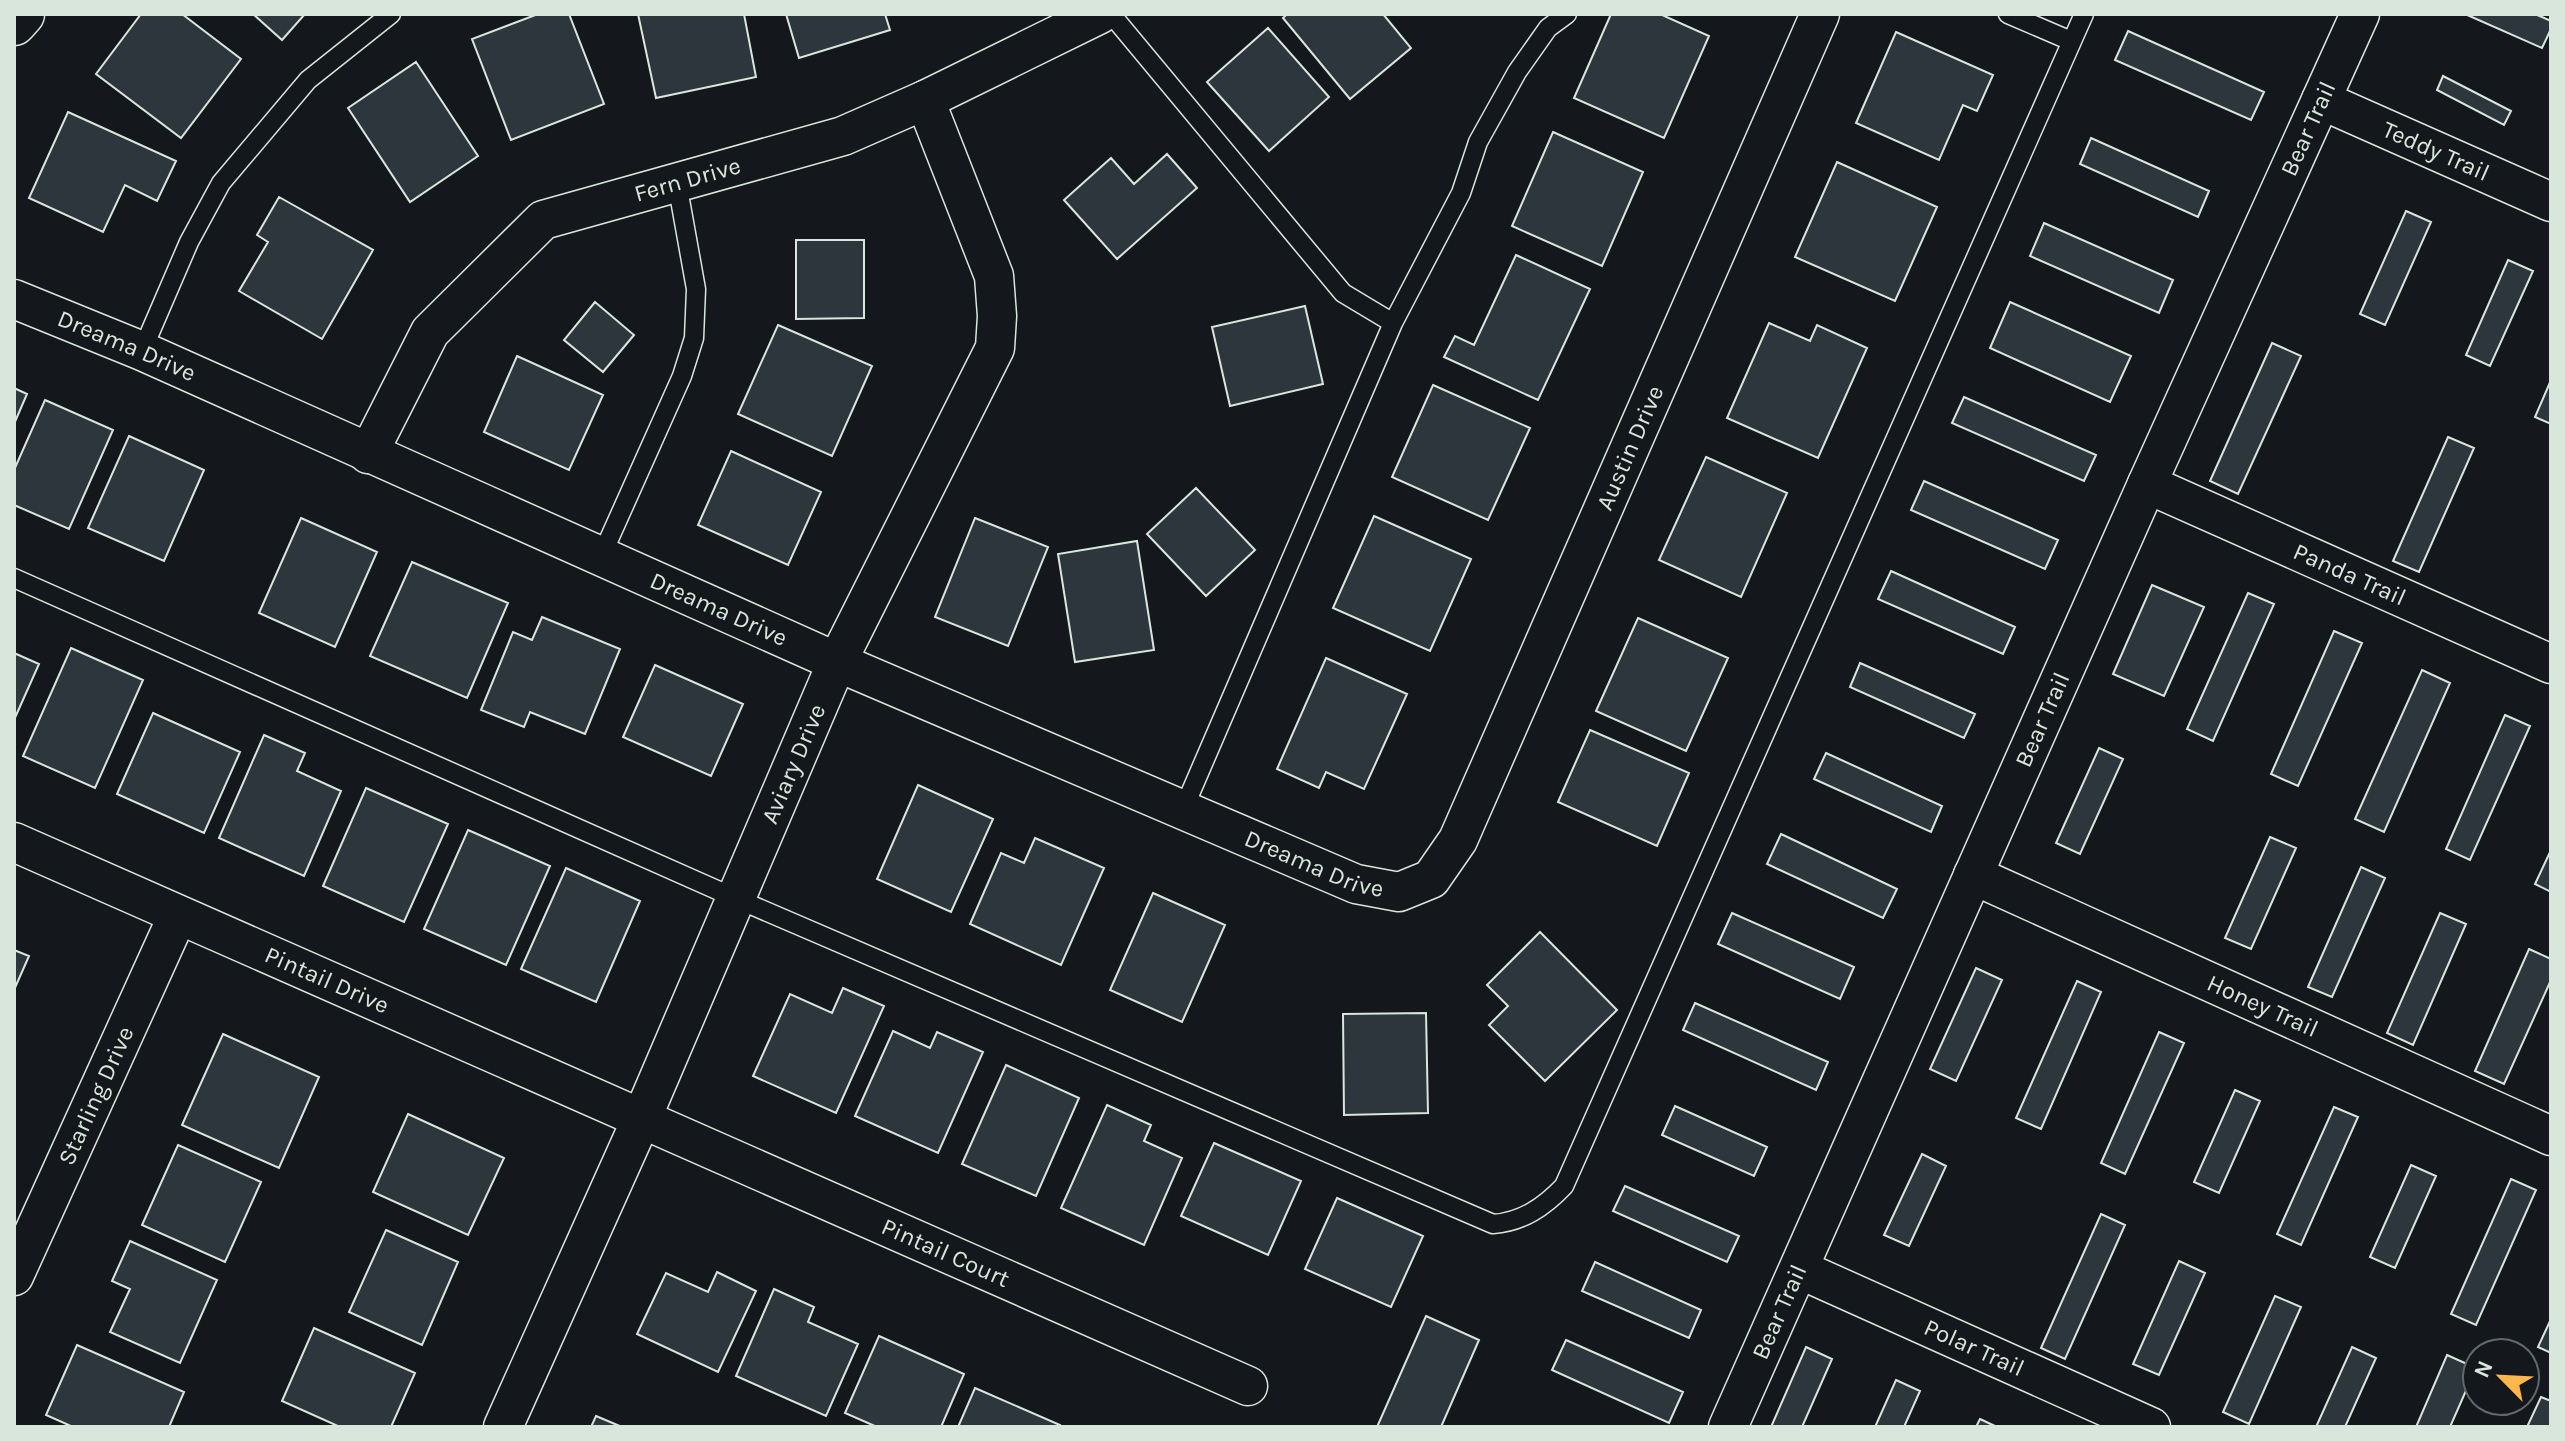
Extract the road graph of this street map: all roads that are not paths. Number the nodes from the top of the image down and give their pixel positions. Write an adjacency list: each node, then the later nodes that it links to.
1 (22, 14): 10 (street)
2 (391, 14): 18 (lane)
3 (1100, 14): 12 (street, Fern Drive)
4 (1111, 14): 17 (lane)
5 (1567, 14): 17 (lane)
6 (1820, 14): 28 (street, Austin Drive)
7 (2008, 14): 11 (lane)
8 (2084, 14): 11 (lane)
9 (2360, 14): 13 (street, Bear Trail)
10 (14, 23)
11 (2071, 41): 29 (lane)
12 (925, 100): 14 (street, Fern Drive); 23 (street, Aviary Drive)
13 (2321, 100): 15 (street, Teddy Trail); 20 (street, Bear Trail)
14 (677, 183): 19 (street, Fern Drive); 21 (lane)
15 (2551, 202)
16 (14, 299): 18 (street, Dreama Drive)
17 (1393, 323): 25 (lane)
18 (142, 351): 19 (street, Dreama Drive)
19 (368, 454): 21 (street, Dreama Drive)
20 (2147, 484): 24 (street, Panda Trail); 27 (street, Bear Trail)
21 (601, 557): 23 (street, Dreama Drive)
22 (14, 578): 29 (lane)
23 (837, 662): 25 (street, Dreama Drive); 29 (street, Aviary Drive)
24 (2551, 664)
25 (1183, 810): 28 (street, Dreama Drive)
26 (14, 842): 30 (street, Pintail Drive)
27 (1973, 875): 32 (street, Honey Trail); 33 (street, Bear Trail)
28 (1431, 879)
29 (735, 898): 31 (street, Aviary Drive)
30 (178, 915): 31 (street, Pintail Drive); 34 (street, Starling Drive)
31 (641, 1120): 35 (street, Pintail Court); 36 (street, Aviary Drive)
32 (2551, 1136)
33 (1799, 1269): 37 (street, Bear Trail); 38 (street, Polar Trail)
34 (14, 1276)
35 (1248, 1386)
36 (503, 1427)
37 (1728, 1427)
38 (2151, 1427)

